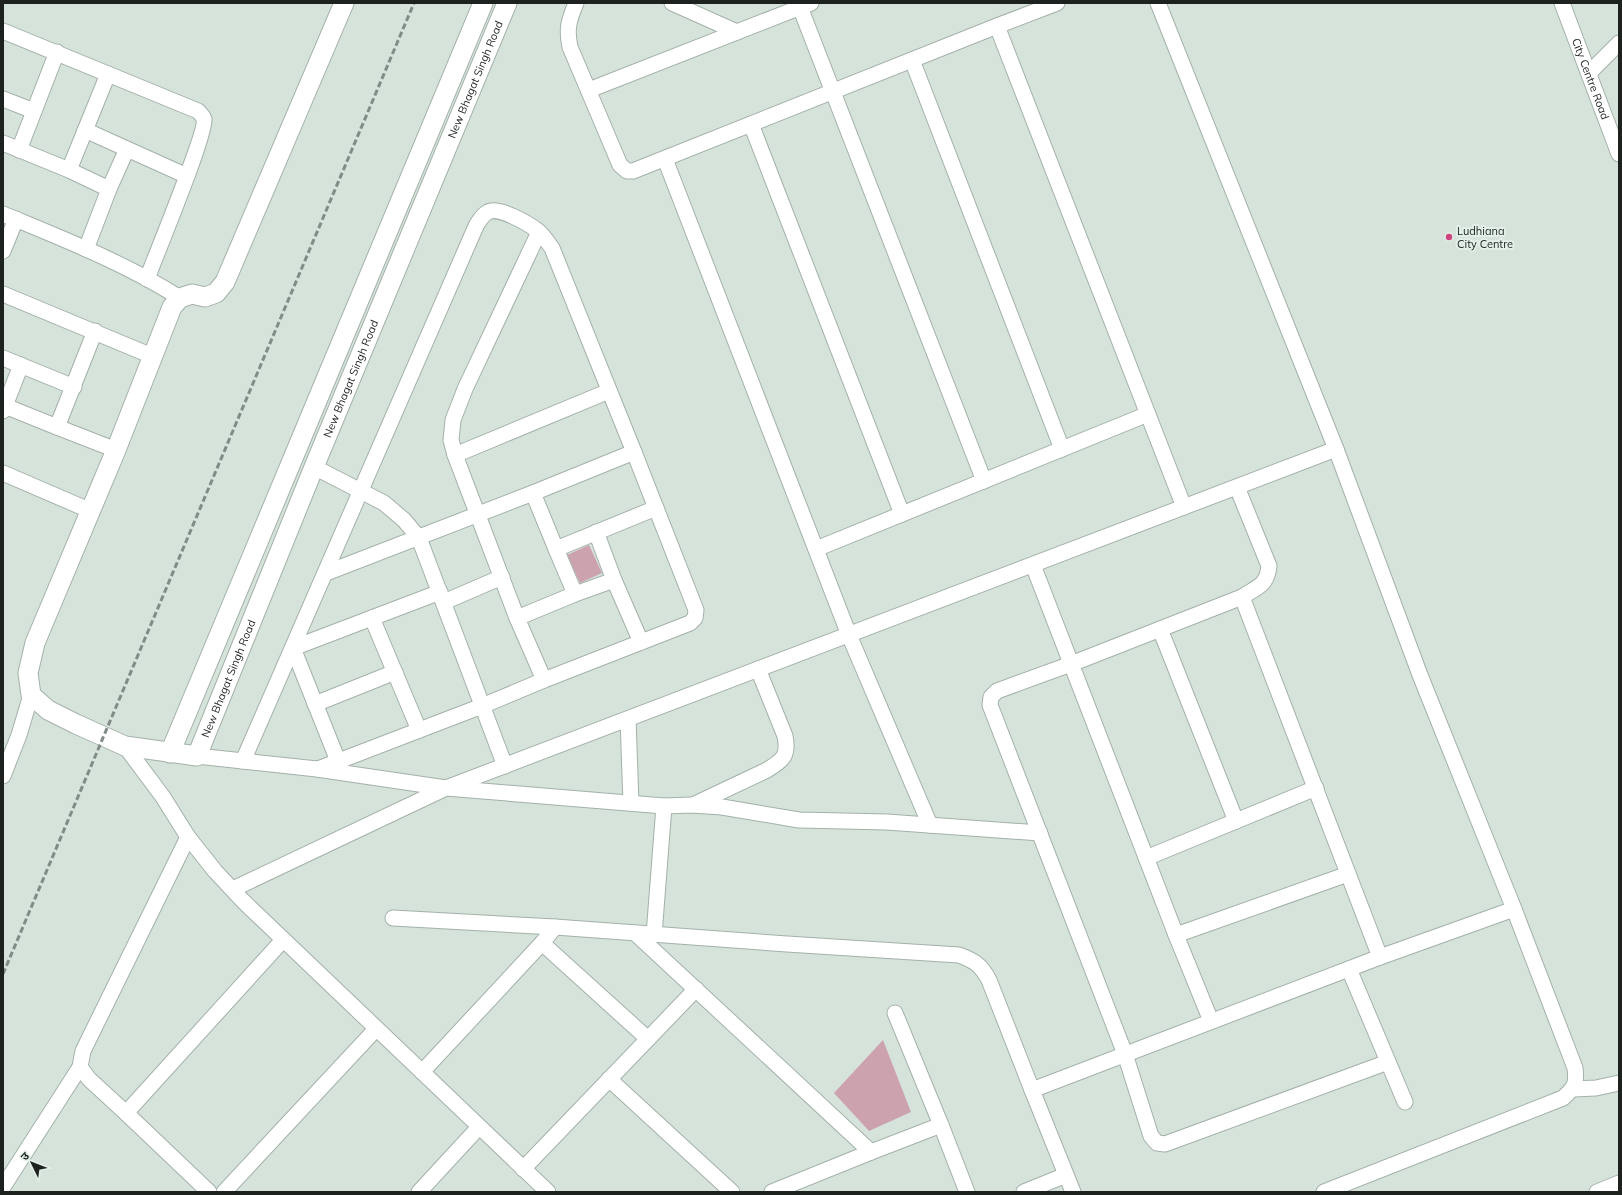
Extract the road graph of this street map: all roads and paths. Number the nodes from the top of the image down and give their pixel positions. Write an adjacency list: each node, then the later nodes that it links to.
1 (344, 3): 38 (street)
2 (483, 3): 91 (street, New Bhagat Singh Road)
3 (507, 3): 53 (street, New Bhagat Singh Road)
4 (576, 3): 18 (street)
5 (672, 3): 12 (street)
6 (1057, 3): 10 (street)
7 (1158, 3): 49 (street)
8 (1562, 3): 16 (street, City Centre Road)
9 (805, 5): 12 (street); 19 (street)
10 (997, 26): 15 (street); 46 (street)
11 (3, 31): 14 (street)
12 (737, 32): 18 (street)
13 (1619, 43): 16 (street)
14 (57, 52): 17 (street); 21 (street)
15 (912, 60): 19 (street); 48 (street)
16 (1589, 73): 27 (street, City Centre Road)
17 (108, 74): 23 (street); 30 (street)
18 (589, 90): 28 (street)
19 (832, 92): 22 (street); 55 (street)
20 (3, 98): 21 (street)
21 (34, 111): 26 (street)
22 (751, 124): 28 (street); 63 (street)
23 (85, 130): 25 (street); 29 (street)
24 (3, 143): 26 (street)
25 (128, 149): 30 (street); 31 (street)
26 (18, 150): 29 (street)
27 (1619, 154)
28 (665, 158): 67 (street)
29 (69, 170): 31 (street)
30 (187, 176): 36 (street)
31 (109, 189): 34 (street)
32 (10, 217): 34 (street); 35 (street)
33 (539, 232): 44 (street); 52 (street); 57 (street)
34 (86, 249): 36 (street)
35 (3, 251)
36 (147, 279): 38 (street)
37 (3, 294): 39 (street)
38 (180, 298): 40 (street)
39 (95, 331): 40 (street); 43 (street)
40 (152, 356): 50 (street)
41 (3, 358): 42 (street)
42 (21, 365): 43 (street); 45 (street)
43 (74, 387): 47 (street)
44 (609, 391): 51 (street); 52 (street)
45 (4, 409): 47 (street)
46 (1148, 414): 48 (street); 59 (street)
47 (57, 427): 50 (street)
48 (1062, 449): 55 (street)
49 (1336, 449): 56 (street); 110 (street)
50 (116, 450): 61 (street)
51 (634, 452): 58 (street); 60 (street)
52 (455, 455): 62 (street)
53 (314, 467): 57 (street); 92 (street, New Bhagat Singh Road)
54 (3, 473): 61 (street)
55 (984, 481): 63 (street)
56 (1237, 487): 59 (street); 74 (street)
57 (361, 492): 65 (street); 69 (street)
58 (533, 493): 62 (street); 66 (street)
59 (1184, 507): 68 (street)
60 (656, 508): 64 (street); 79 (street)
61 (91, 511): 85 (street)
62 (478, 514): 65 (street); 70 (street)
63 (902, 514): 67 (street)
64 (596, 532): 66 (street); 71 (street)
65 (419, 538): 69 (street); 73 (street)
66 (556, 549): 72 (street)
67 (816, 549): 78 (street)
68 (1033, 565): 78 (street); 81 (street)
69 (326, 573): 80 (street)
70 (502, 577): 73 (street); 76 (street)
71 (614, 580): 72 (street); 79 (street)
72 (575, 594): 76 (street)
73 (442, 597): 75 (street); 87 (street)
74 (1242, 597): 77 (street); 99 (street)
75 (372, 618): 80 (street); 83 (street)
76 (517, 618): 84 (street)
77 (1160, 629): 81 (street); 103 (street)
78 (849, 635): 82 (street); 104 (street)
79 (641, 642): 84 (street)
80 (293, 648): 86 (street); 93 (street)
81 (1071, 664): 105 (street); 107 (street)
82 (758, 669): 88 (street); 101 (street)
83 (395, 672): 86 (street); 89 (street)
84 (544, 680): 87 (street)
85 (31, 695): 90 (street); 97 (street)
86 (315, 704): 94 (street)
87 (482, 706): 89 (street); 95 (street)
88 (628, 719): 95 (street); 100 (street)
89 (419, 730): 94 (street)
90 (125, 746): 91 (street); 106 (street)
91 (170, 753): 92 (street)
92 (197, 756): 93 (street)
93 (243, 761): 96 (street)
94 (338, 762): 96 (street)
95 (505, 766): 98 (street)
96 (317, 769): 98 (street)
97 (3, 775)
98 (446, 788): 100 (street); 109 (street)
99 (1316, 788): 103 (street); 108 (street)
100 (631, 803): 102 (street)
101 (692, 805): 102 (street); 104 (street)
102 (664, 806): 114 (street)
103 (1236, 821): 107 (street)
104 (930, 825): 105 (street)
105 (1040, 833): 125 (street)
106 (188, 837): 109 (street); 127 (street)
107 (1146, 858): 115 (street)
108 (1348, 874): 115 (street); 118 (street)
109 (233, 890): 116 (street)
110 (1514, 909): 118 (street); 131 (street)
111 (393, 918): 112 (street)
112 (555, 927): 113 (street); 117 (street)
113 (635, 933): 114 (street); 120 (street)
114 (654, 935): 132 (street)
115 (1176, 935): 122 (street)
116 (283, 940): 123 (street); 134 (street)
117 (542, 942): 124 (street); 128 (street)
118 (1380, 956): 119 (street)
119 (1350, 969): 122 (street); 126 (street)
120 (696, 989): 124 (street); 137 (street)
121 (896, 1012): 135 (street)
122 (1211, 1021): 125 (street)
123 (376, 1029): 128 (street); 143 (street)
124 (648, 1039): 129 (street)
125 (1125, 1054): 126 (street); 132 (street)
126 (1388, 1062): 133 (street)
127 (80, 1067): 134 (street); 141 (street)
128 (422, 1072): 136 (street)
129 (609, 1080): 138 (street); 146 (street)
130 (1619, 1083): 131 (street)
131 (1573, 1089): 151 (street)
132 (1032, 1090): 139 (street)
133 (1405, 1102)
134 (126, 1113): 142 (street)
135 (941, 1125): 137 (street); 148 (street)
136 (480, 1127): 138 (street); 144 (street)
137 (871, 1152): 147 (street)
138 (523, 1169): 145 (street)
139 (1066, 1175): 149 (street); 150 (street)
140 (1619, 1183): 152 (street)
141 (3, 1187)
142 (208, 1192)
143 (224, 1192)
144 (419, 1192)
145 (548, 1192)
146 (732, 1192)
147 (772, 1192)
148 (967, 1192)
149 (1024, 1192)
150 (1073, 1192)
151 (1324, 1192)
152 (1597, 1192)

